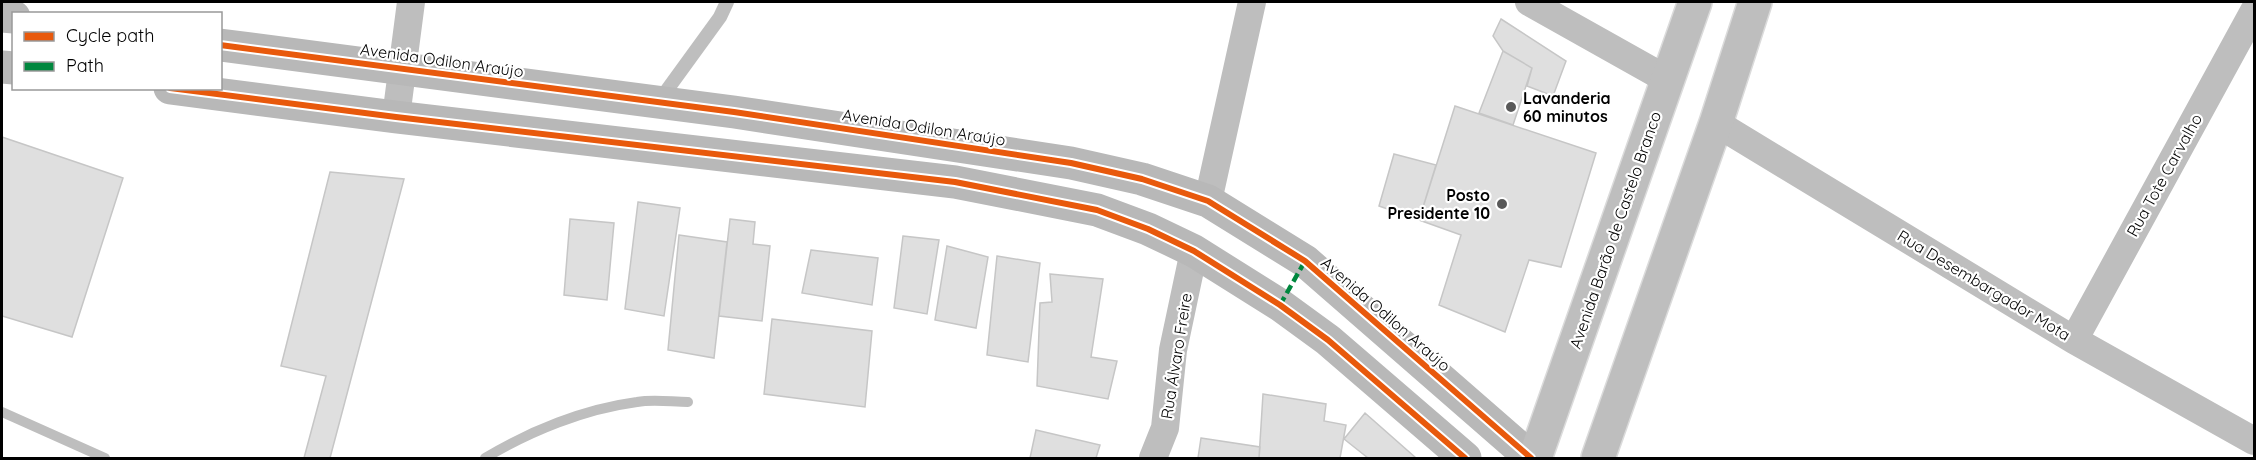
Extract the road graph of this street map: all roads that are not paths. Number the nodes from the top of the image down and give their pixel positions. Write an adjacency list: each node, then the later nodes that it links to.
1 (411, 2): 9 (street)
2 (727, 2): 12 (lane)
3 (1252, 2): 15 (street)
4 (1529, 2): 10 (street)
5 (1695, 2): 10 (main road, Avenida Barão de Castelo Branco)
6 (1755, 2): 14 (main road)
7 (2254, 11): 17 (street, Rua Tote Carvalho)
8 (222, 45): 9 (main road, Avenida Odilon Araújo)
9 (404, 69): 12 (main road, Avenida Odilon Araújo); 13 (street)
10 (1668, 80): 21 (main road, Avenida Barão de Castelo Branco)
11 (186, 90): 13 (main road)
12 (658, 102): 15 (main road, Avenida Odilon Araújo)
13 (396, 117): 16 (main road)
14 (1716, 123): 17 (street, Rua Desembargador Mota); 22 (main road)
15 (1208, 201): 21 (main road, Avenida Odilon Araújo)
16 (1194, 251): 19 (street, Rua Álvaro Freire); 20 (main road)
17 (2074, 340): 18 (street, Rua Desembargador Mota)
18 (2254, 441)
19 (1153, 459)
20 (1465, 459)
21 (1533, 459)
22 (1599, 459)

